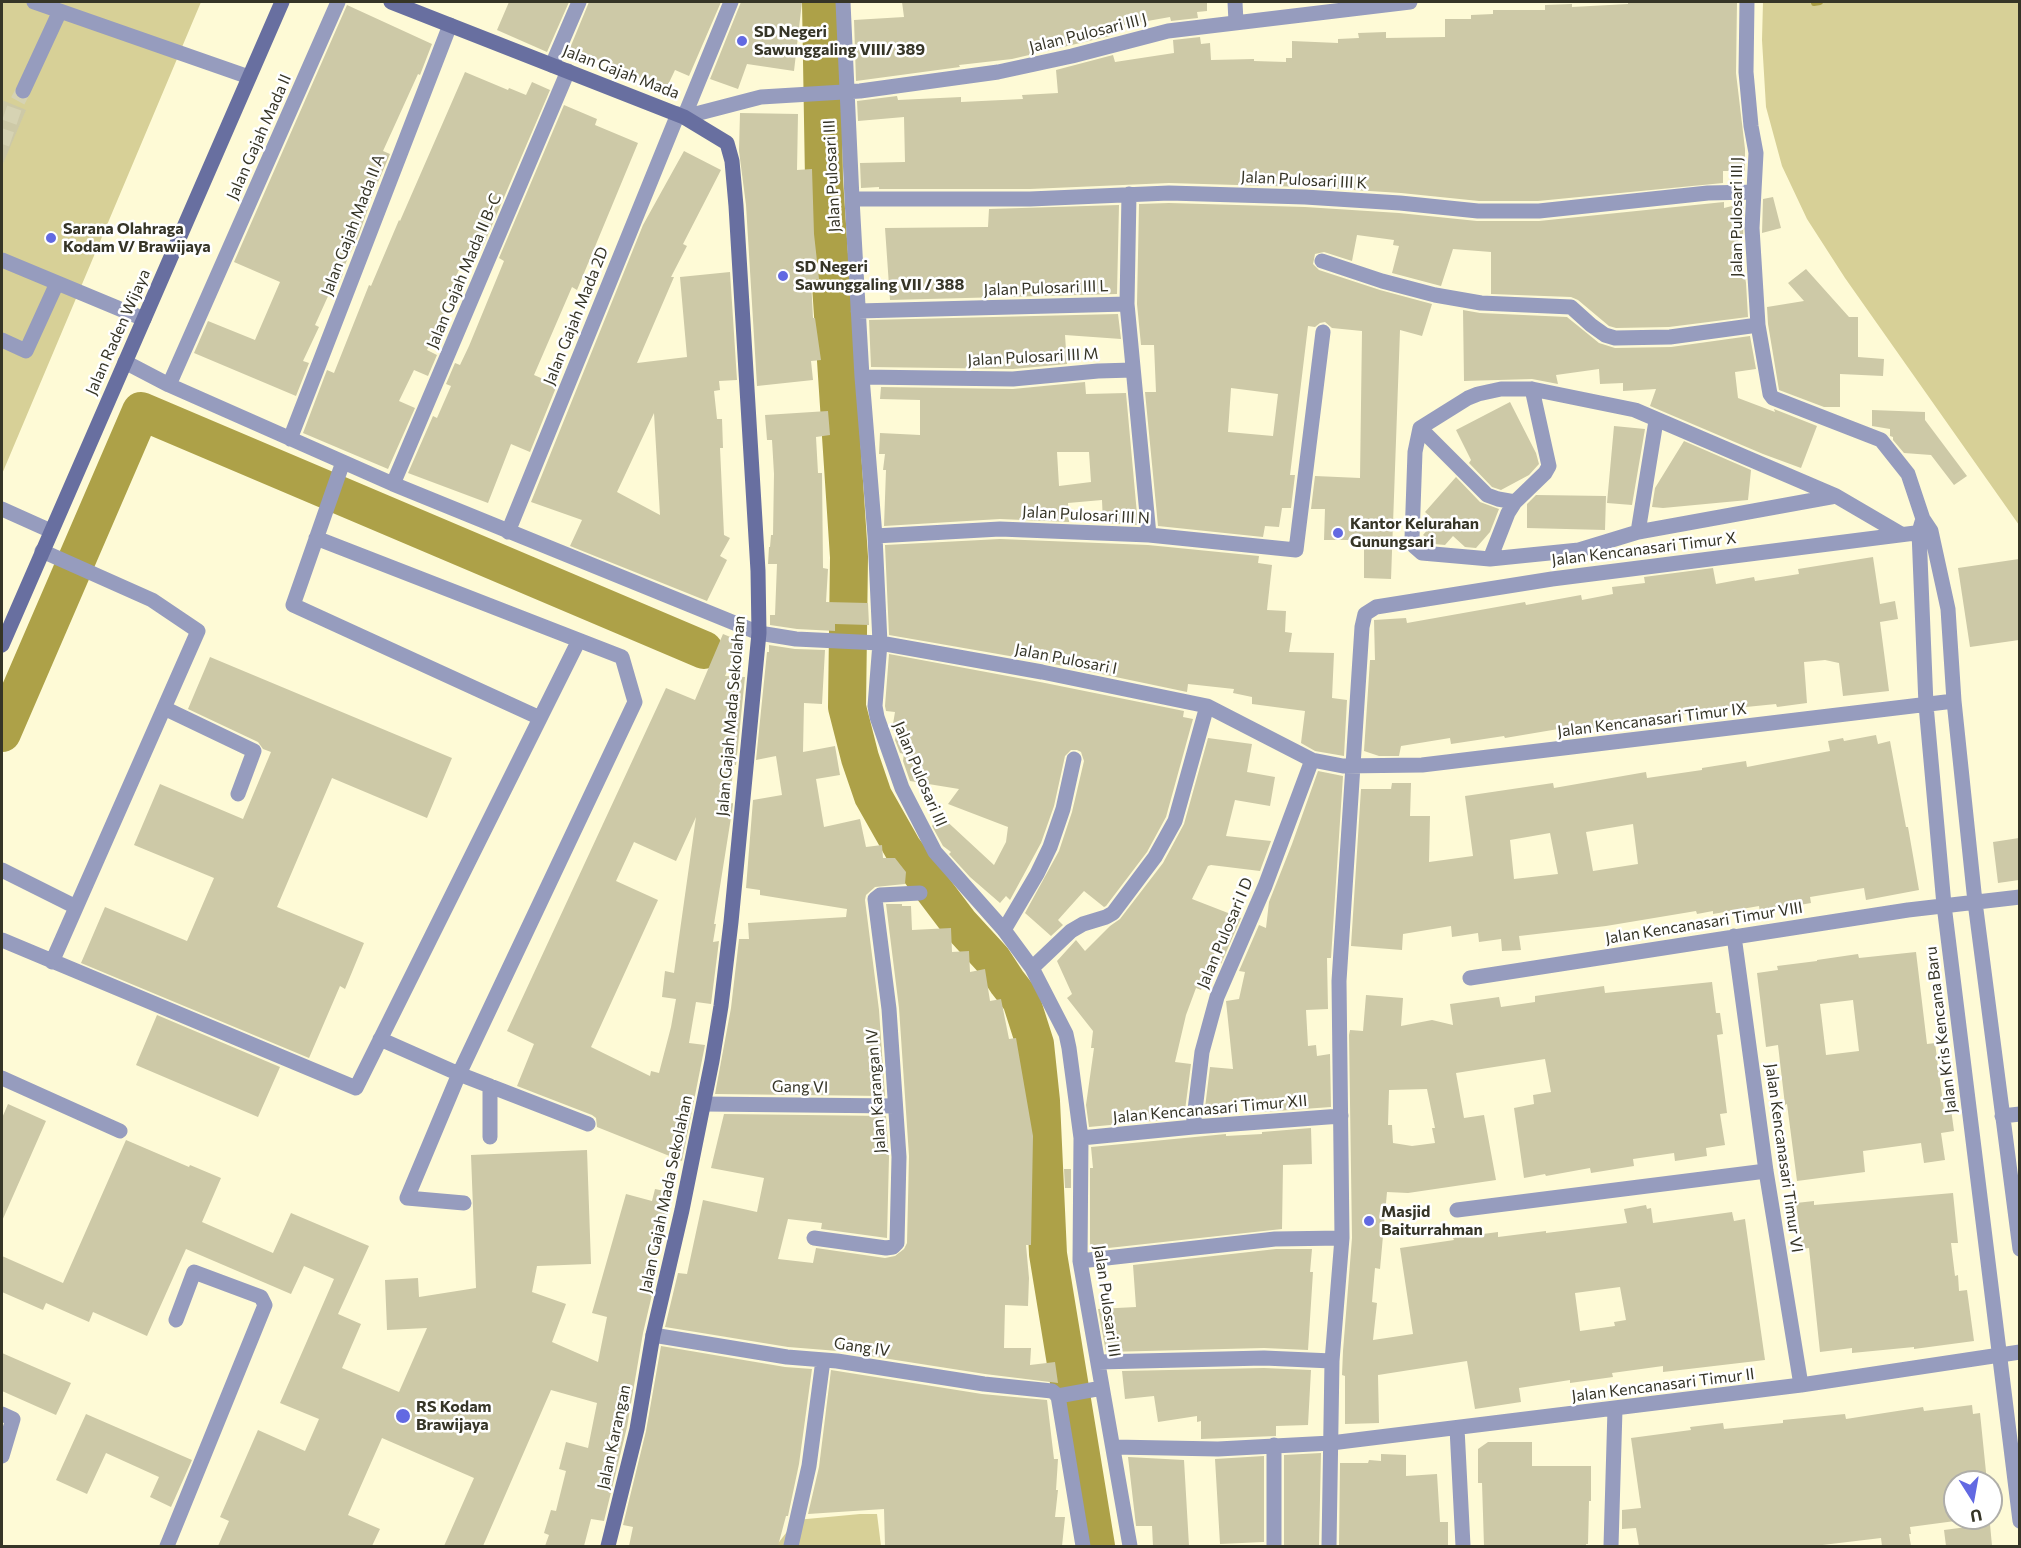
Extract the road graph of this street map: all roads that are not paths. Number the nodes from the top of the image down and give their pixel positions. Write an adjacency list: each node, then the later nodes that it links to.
1 (34, 2): 12 (street)
2 (282, 2): 17 (street, Jalan Raden Wijaya)
3 (338, 2): 36 (street, Jalan Gajah Mada II)
4 (391, 2): 14 (street, Jalan Gajah Mada)
5 (579, 2): 15 (street)
6 (731, 2): 20 (street, Jalan Gajah Mada 2D)
7 (843, 2): 19 (street, Jalan Pulosari III)
8 (1235, 2): 13 (street)
9 (1410, 2): 11 (street, Jalan Pulosari III J)
10 (1747, 2): 21 (street, Jalan Pulosari III J)
11 (1364, 4): 13 (street, Jalan Pulosari III J)
12 (60, 11): 17 (street); 18 (street)
13 (1236, 22): 19 (street, Jalan Pulosari III J)
14 (450, 25): 15 (street, Jalan Gajah Mada); 40 (street, Jalan Gajah Mada II A)
15 (552, 65): 16 (street, Jalan Gajah Mada)
16 (568, 71): 20 (street, Jalan Gajah Mada); 42 (street, Jalan Gajah Mada II B-C)
17 (249, 77): 29 (street, Jalan Raden Wijaya)
18 (23, 91)
19 (842, 93): 20 (street, Jalan Gajah Mada); 23 (street, Jalan Pulosari III)
20 (681, 115): 48 (street, Jalan Gajah Mada 2D); 56 (street, Jalan Gajah Mada Sekolahan)
21 (1753, 192): 22 (street, Jalan Pulosari III K); 30 (street, Jalan Pulosari III J)
22 (1129, 194): 23 (street, Jalan Pulosari III K); 27 (street)
23 (852, 199): 28 (street, Jalan Pulosari III)
24 (2, 260): 26 (street)
25 (1322, 261): 30 (street)
26 (57, 283): 29 (street); 32 (street)
27 (1127, 304): 28 (street, Jalan Pulosari III L); 34 (street)
28 (858, 311): 35 (street, Jalan Pulosari III)
29 (144, 319): 33 (street, Jalan Raden Wijaya)
30 (1758, 325): 46 (street)
31 (1323, 332): 51 (street, Jalan Pulosari III N)
32 (2, 340)
33 (125, 362): 36 (street, Jalan Pulosari I); 47 (street, Jalan Raden Wijaya)
34 (1133, 370): 35 (street, Jalan Pulosari III M); 51 (street)
35 (862, 377): 52 (street, Jalan Pulosari III)
36 (170, 385): 40 (street, Jalan Pulosari I)
37 (1532, 389): 38 (street); 39 (street); 44 (street)
38 (1656, 420): 43 (street); 49 (street)
39 (1420, 428): 44 (street); 55 (street)
40 (290, 439): 41 (street, Jalan Pulosari I)
41 (344, 462): 42 (street, Jalan Pulosari I); 53 (street)
42 (393, 484): 48 (street, Jalan Pulosari I)
43 (1836, 496): 49 (street); 50 (street)
44 (1515, 502): 55 (street)
45 (2, 509): 47 (street)
46 (1925, 527): 50 (street, Jalan Kencanasari Timur X); 60 (street); 61 (street, Jalan Kris Kencana Baru)
47 (51, 531): 54 (street, Jalan Raden Wijaya)
48 (508, 532): 56 (street, Jalan Pulosari I)
49 (1638, 532): 55 (street)
50 (1901, 534): 67 (street, Jalan Kencanasari Timur X)
51 (1149, 535): 52 (street, Jalan Pulosari III N)
52 (875, 536): 58 (street, Jalan Pulosari III)
53 (316, 538): 57 (street); 64 (street)
54 (47, 553): 59 (street, Jalan Raden Wijaya); 63 (street)
55 (1490, 559)
56 (759, 633): 58 (street, Jalan Pulosari I); 85 (street, Jalan Gajah Mada Sekolahan)
57 (578, 642): 64 (street); 82 (street)
58 (880, 643): 62 (street, Jalan Pulosari I); 75 (street, Jalan Pulosari III)
59 (2, 645)
60 (1954, 701): 61 (street, Jalan Kencanasari Timur IX); 72 (street)
61 (1926, 705): 67 (street, Jalan Kencanasari Timur IX); 73 (street, Jalan Kris Kencana Baru)
62 (1207, 706): 66 (street, Jalan Pulosari I); 79 (street)
63 (164, 708): 68 (street); 74 (street)
64 (540, 718): 81 (street)
65 (1074, 759): 75 (street)
66 (1312, 760): 67 (street, Jalan Pulosari I); 91 (street, Jalan Pulosari I D)
67 (1353, 768): 88 (street)
68 (238, 794)
69 (2, 870): 74 (street)
70 (920, 893): 86 (street, Jalan Karangan IV)
71 (2019, 897): 72 (street, Jalan Kencanasari Timur VIII)
72 (1975, 902): 73 (street, Jalan Kencanasari Timur VIII); 89 (street)
73 (1944, 905): 76 (street, Jalan Kencanasari Timur VIII); 105 (street, Jalan Kris Kencana Baru)
74 (76, 907): 78 (street)
75 (1004, 930): 79 (street, Jalan Pulosari III)
76 (1734, 936): 80 (street, Jalan Kencanasari Timur VIII); 95 (street, Jalan Kencanasari Timur VI)
77 (2, 940): 78 (street)
78 (52, 962): 81 (street)
79 (1032, 968): 94 (street, Jalan Pulosari III)
80 (1470, 978)
81 (380, 1039): 82 (street)
82 (459, 1074): 84 (street); 96 (street)
83 (2, 1078): 92 (street)
84 (490, 1086): 90 (street); 93 (street)
85 (704, 1104): 86 (street, Gang VI); 103 (street, Jalan Gajah Mada Sekolahan)
86 (895, 1106): 98 (street, Jalan Karangan IV)
87 (2019, 1114): 89 (street)
88 (1341, 1116): 91 (street, Jalan Kencanasari Timur XII); 99 (street)
89 (2002, 1116): 100 (street)
90 (588, 1124)
91 (1193, 1127): 94 (street, Jalan Kencanasari Timur XII)
92 (120, 1131)
93 (490, 1137)
94 (1081, 1138): 101 (street, Jalan Pulosari III)
95 (1766, 1171): 97 (street); 109 (street, Jalan Kencanasari Timur VI)
96 (464, 1203)
97 (1457, 1210)
98 (814, 1238)
99 (1342, 1238): 101 (street); 107 (street)
100 (2019, 1249)
101 (1080, 1261): 108 (street, Jalan Pulosari III)
102 (176, 1320): 120 (street)
103 (652, 1335): 106 (street, Gang IV); 121 (street, Jalan Karangan)
104 (2019, 1352): 105 (street, Jalan Kencanasari Timur II)
105 (1998, 1354): 109 (street, Jalan Kencanasari Timur II); 119 (street, Jalan Kris Kencana Baru)
106 (823, 1360): 111 (street, Gang IV); 122 (street)
107 (1332, 1360): 108 (street); 115 (street)
108 (1098, 1362): 110 (street, Jalan Pulosari III)
109 (1801, 1385): 112 (street, Jalan Kencanasari Timur II)
110 (1098, 1389): 111 (street); 117 (street, Jalan Pulosari III)
111 (1060, 1398): 123 (street)
112 (1615, 1409): 114 (street, Jalan Kencanasari Timur II); 128 (street)
113 (2, 1414): 118 (street)
114 (1457, 1428): 115 (street, Jalan Kencanasari Timur II); 127 (street)
115 (1331, 1443): 116 (street, Jalan Kencanasari Timur II); 126 (street)
116 (1274, 1445): 117 (street, Jalan Kencanasari Timur II); 125 (street)
117 (1114, 1447): 124 (street, Jalan Pulosari III)
118 (2, 1456)
119 (2019, 1521)
120 (167, 1546)
121 (608, 1546)
122 (791, 1546)
123 (1083, 1546)
124 (1130, 1546)
125 (1274, 1546)
126 (1329, 1546)
127 (1463, 1546)
128 (1611, 1546)

